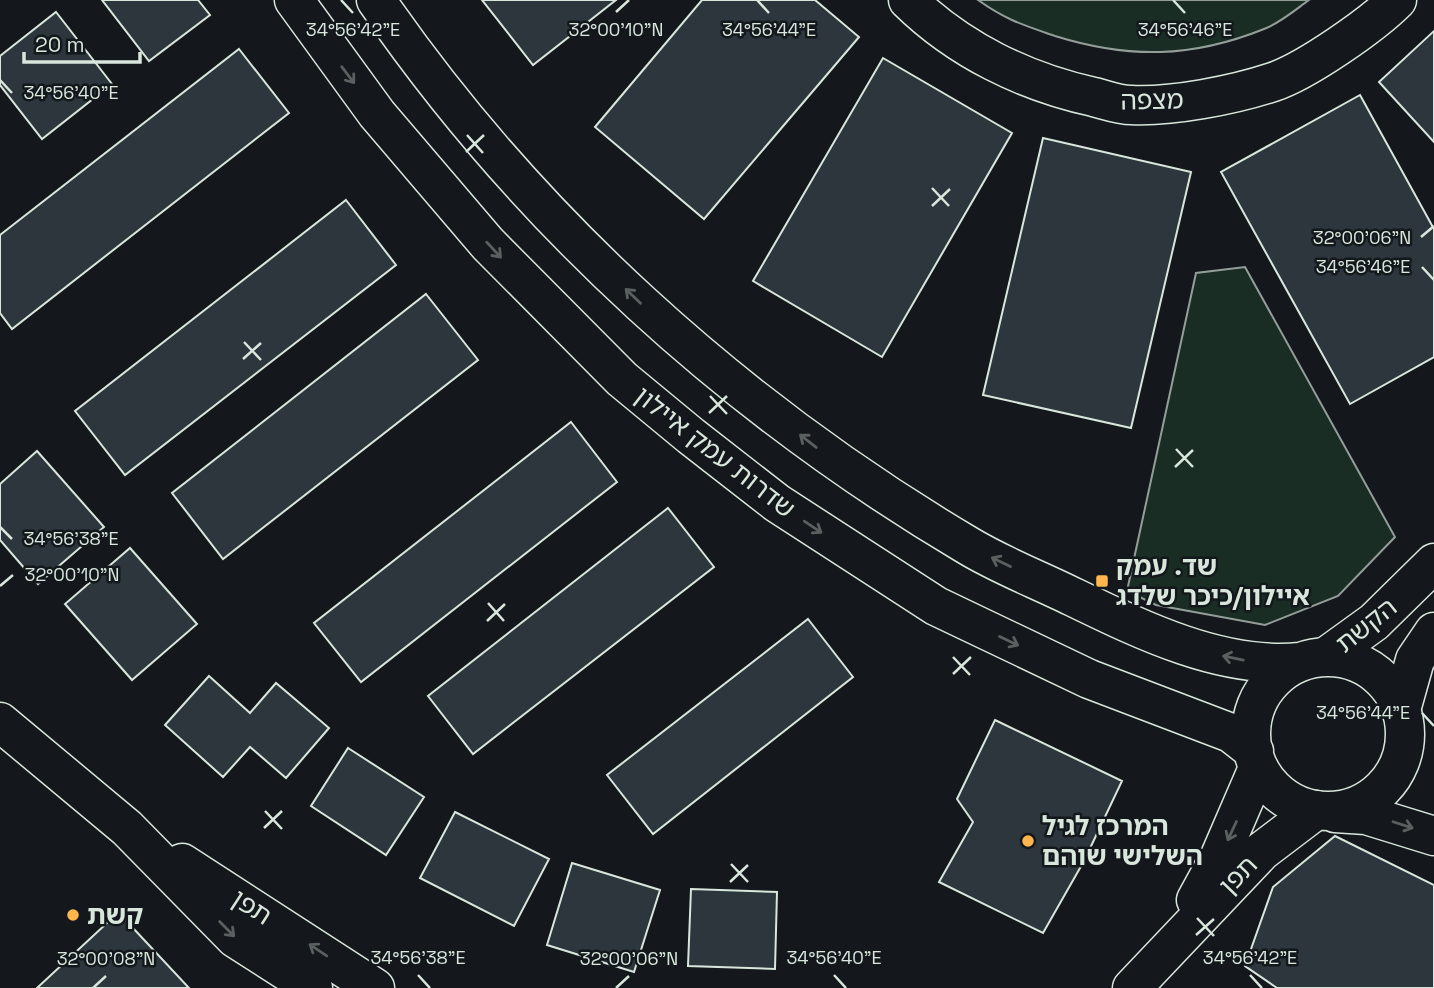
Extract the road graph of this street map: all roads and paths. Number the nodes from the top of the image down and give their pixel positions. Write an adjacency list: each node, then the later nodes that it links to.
1 (294, 0): 11 (main road, שדרות עמק איילון, one-way to 11)
2 (376, 0): 7 (main road, one-way to 2)
3 (908, 0): 4 (main road, מצפה)
4 (1396, 0)
5 (1434, 563): 7 (main road, הקשת)
6 (1434, 632): 8 (main road, הקשת)
7 (1313, 659): 8 (main road); 11 (main road)
8 (1403, 716): 10 (main road); 12 (main road)
9 (0, 722): 13 (main road, תפן)
10 (1434, 750)
11 (1256, 760): 12 (main road); 15 (main road, תפן, one-way to 15)
12 (1319, 811): 14 (main road, one-way to 14); 15 (main road, תפן)
13 (127, 828): 16 (main road, תפן, one-way to 16); 17 (main road, תפן, one-way to 13)
14 (1434, 836)
15 (1168, 947): 18 (main road, תפן)
16 (313, 988)
17 (375, 988)
18 (1132, 988)

